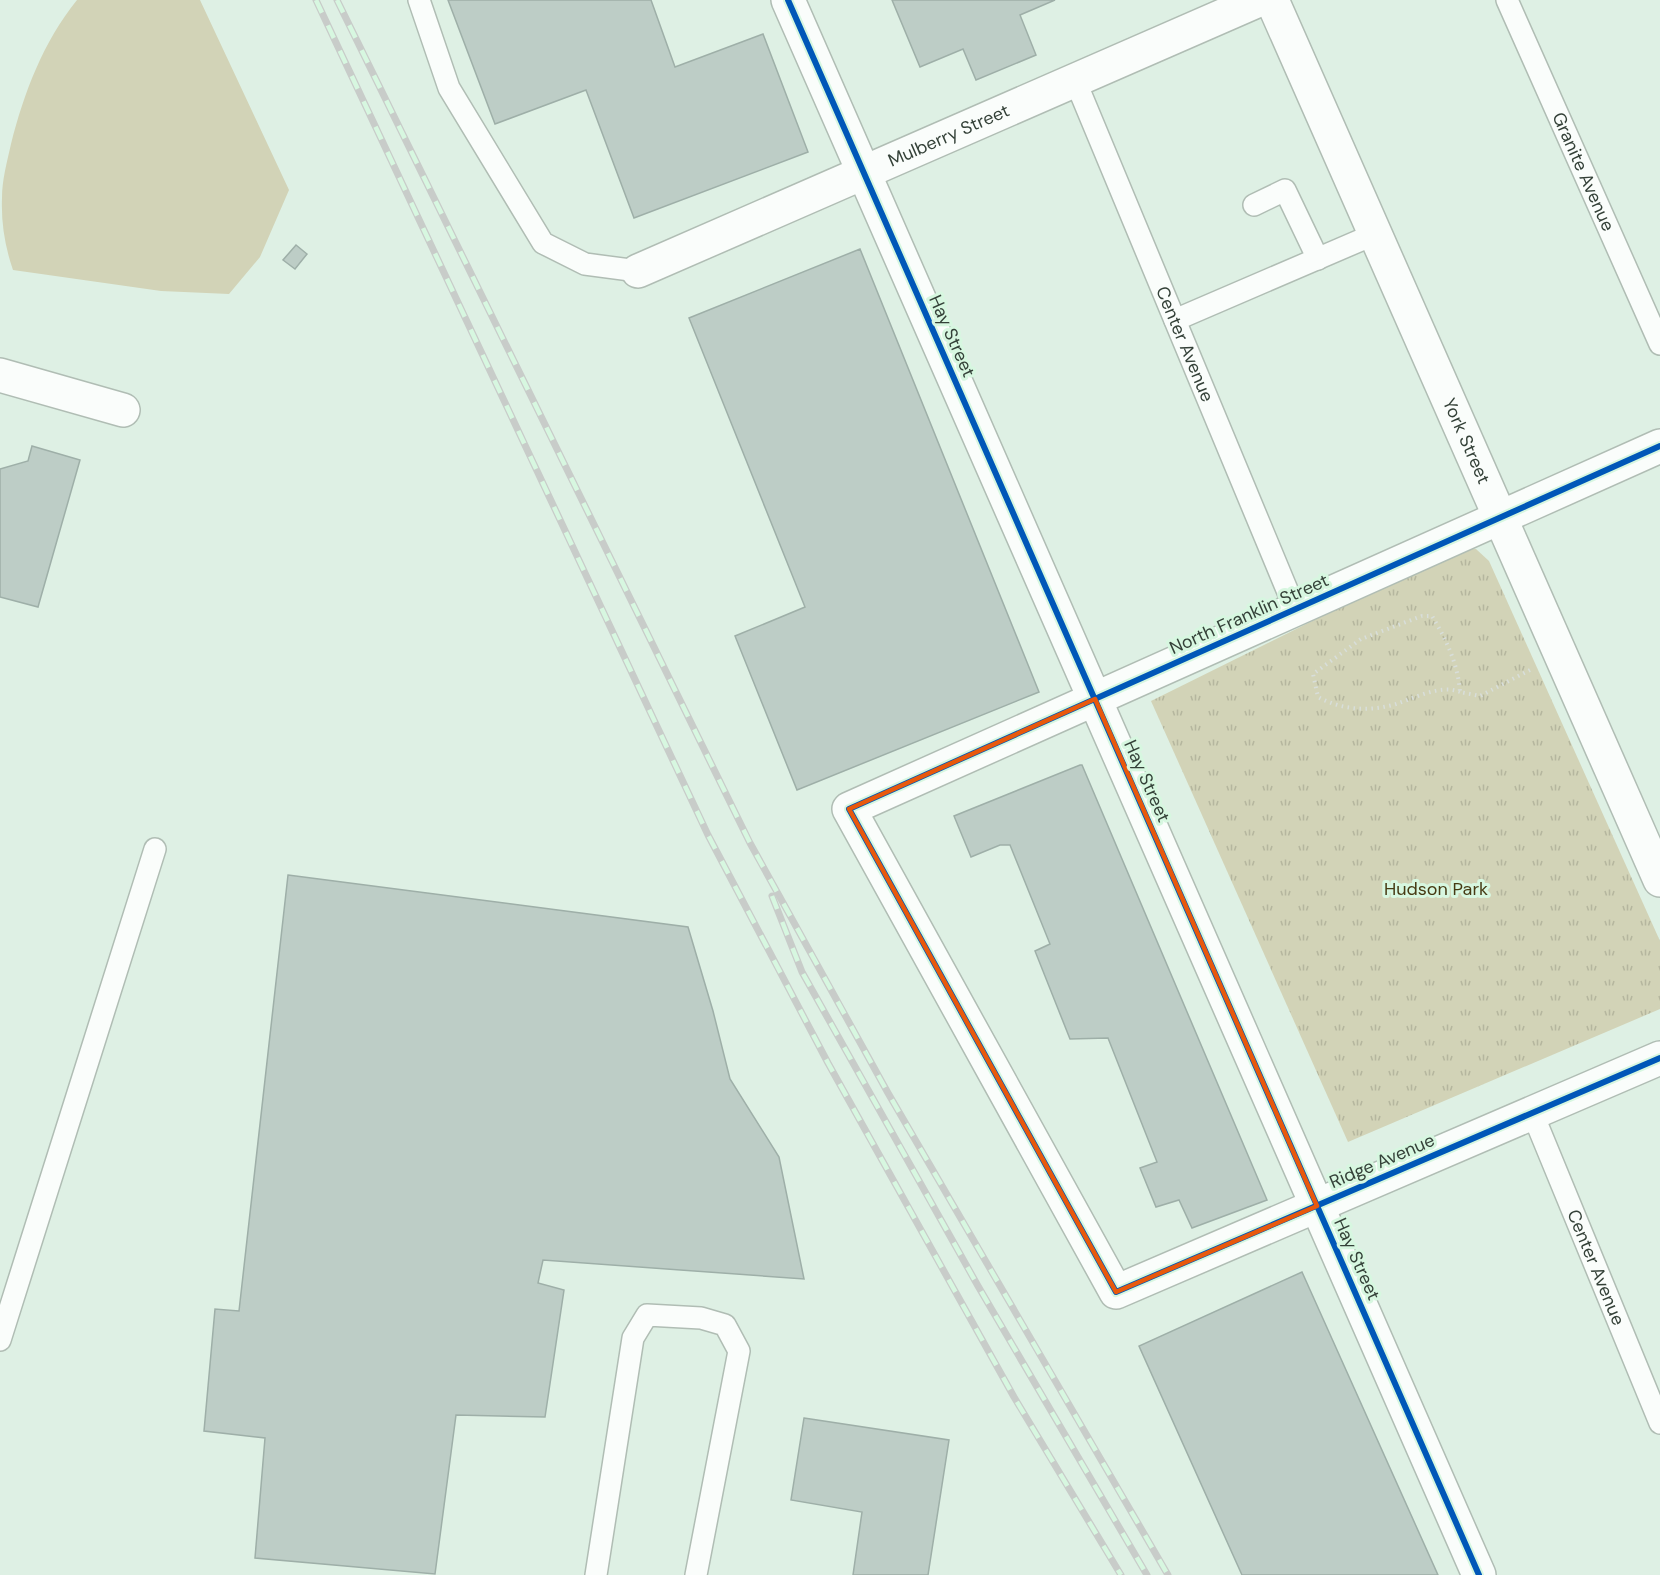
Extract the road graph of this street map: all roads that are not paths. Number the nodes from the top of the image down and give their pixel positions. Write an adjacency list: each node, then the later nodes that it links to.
1 (419, 0): 11 (lane)
2 (788, 0): 7 (street, Hay Street)
3 (1258, 0): 6 (street, Mulberry Street)
4 (1272, 0): 9 (street, York Street)
5 (1507, 0): 13 (lane, Granite Avenue)
6 (1076, 80): 7 (street, Mulberry Street); 12 (lane, Center Avenue)
7 (863, 173): 11 (street, Mulberry Street); 19 (street, Hay Street)
8 (1254, 205): 10 (lane)
9 (1375, 234): 10 (lane); 17 (street, York Street)
10 (1318, 259): 12 (lane)
11 (638, 271)
12 (1175, 320): 18 (lane, Center Avenue)
13 (1660, 344)
14 (0, 375): 15 (street)
15 (123, 410)
16 (1660, 446): 17 (street, North Franklin Street)
17 (1500, 518): 18 (street, North Franklin Street); 21 (street, York Street)
18 (1295, 609): 19 (street, North Franklin Street)
19 (1095, 699): 24 (street, Hay Street); 25 (street, North Franklin Street)
20 (155, 849): 26 (lane)
21 (1660, 880)
22 (1660, 1058): 23 (street, Ridge Avenue)
23 (1533, 1112): 24 (street, Ridge Avenue); 27 (lane, Center Avenue)
24 (1317, 1206): 25 (street, Ridge Avenue); 30 (street, Hay Street)
25 (1116, 1292)
26 (0, 1340)
27 (1660, 1423)
28 (597, 1575): 29 (lane)
29 (696, 1575)
30 (1479, 1575)

